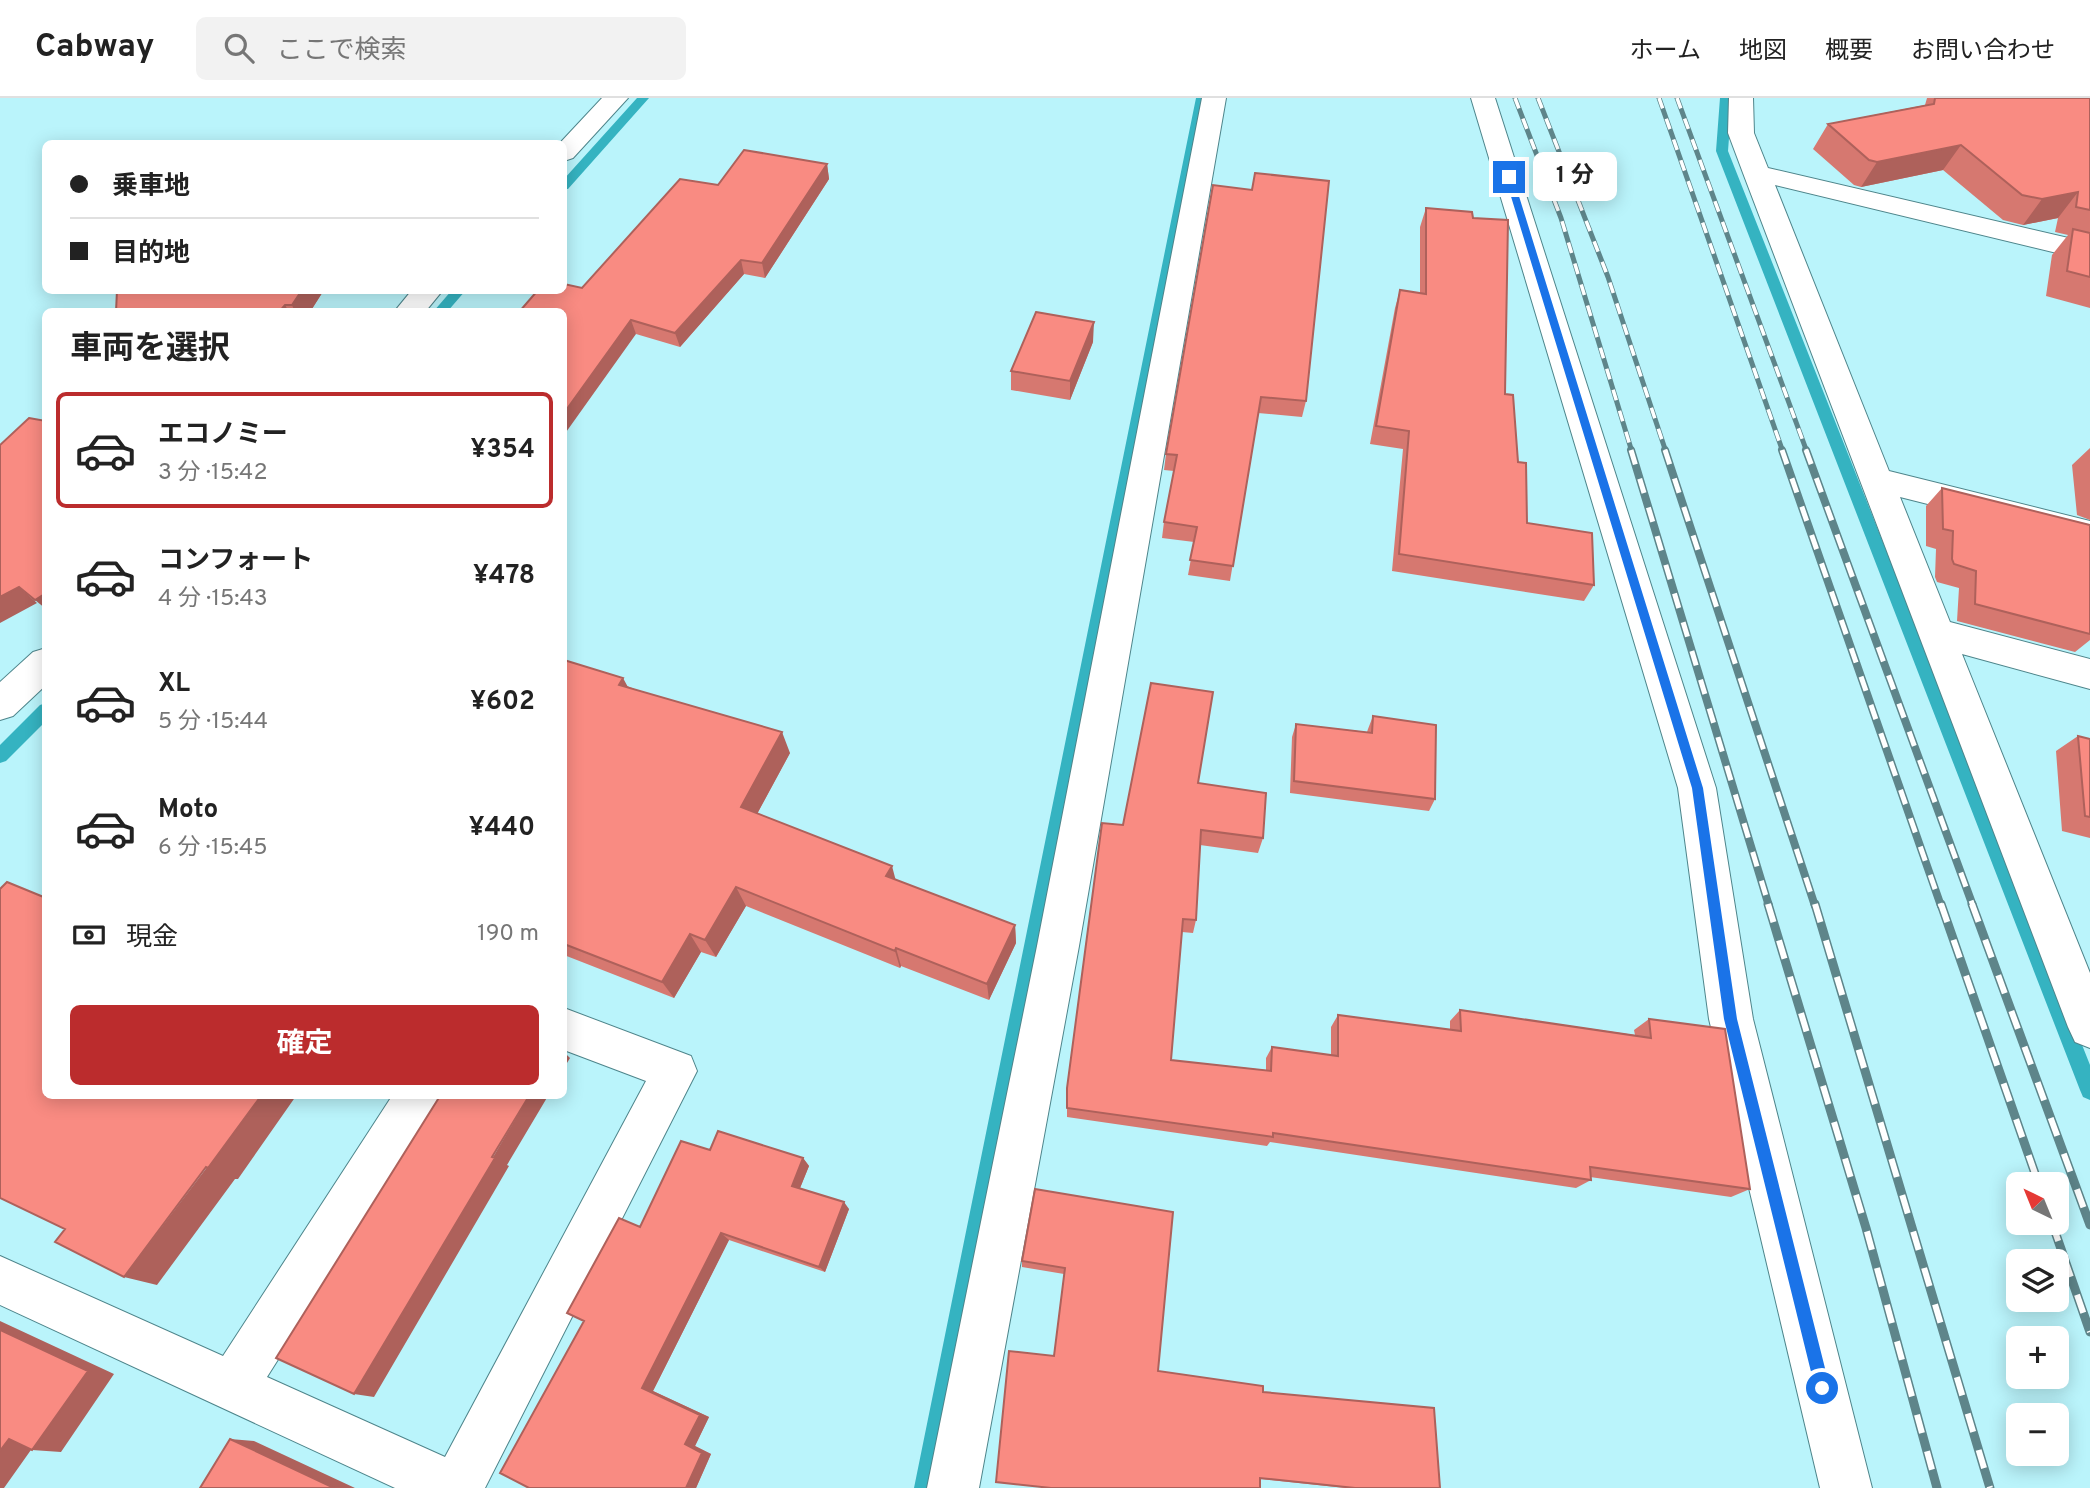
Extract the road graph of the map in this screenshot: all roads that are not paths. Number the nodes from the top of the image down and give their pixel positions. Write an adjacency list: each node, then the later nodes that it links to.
1 (616, 98): 5 (street)
2 (1214, 98): 22 (street)
3 (1483, 98): 23 (street)
4 (1741, 98): 6 (street)
5 (567, 150)
6 (1756, 173): 7 (street); 10 (street)
7 (2084, 258)
8 (425, 294): 9 (street)
9 (412, 308)
10 (1877, 480): 11 (street); 12 (street)
11 (2090, 533)
12 (1937, 633): 14 (street); 16 (street)
13 (42, 666): 15 (street)
14 (2090, 674)
15 (0, 705)
16 (2090, 1027)
17 (567, 1030): 21 (street)
18 (416, 1099): 20 (street)
19 (0, 1280): 20 (street)
20 (232, 1387): 21 (street)
21 (455, 1488)
22 (953, 1488)
23 (1846, 1488)

